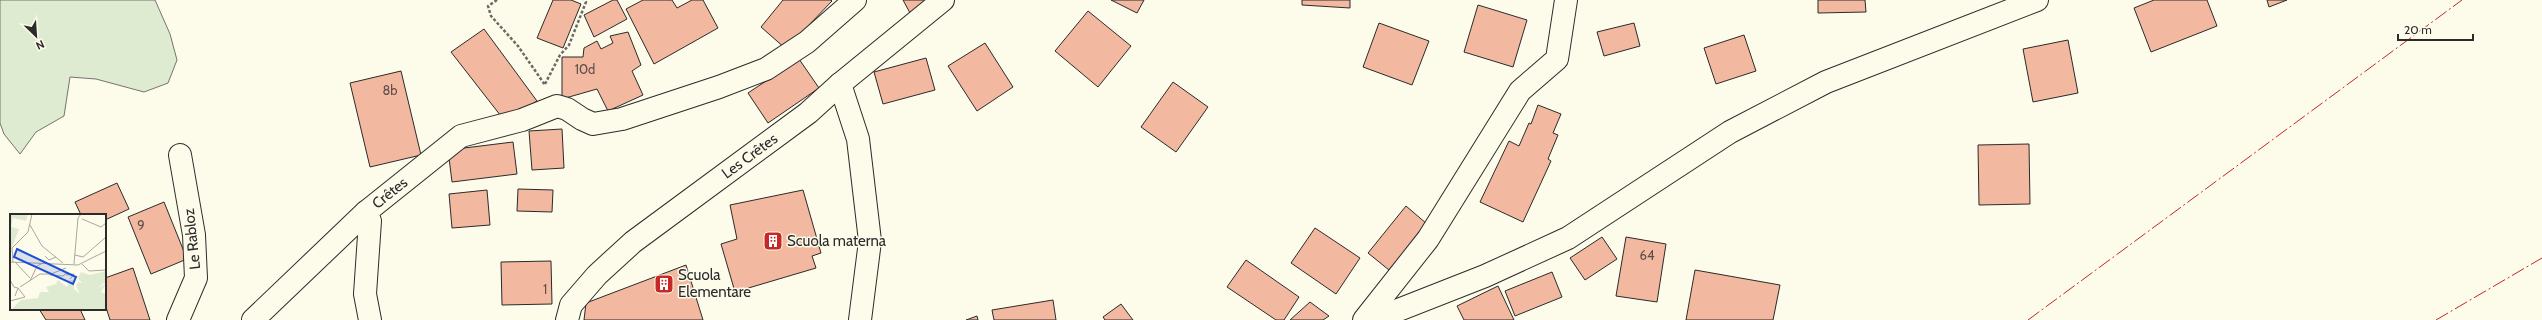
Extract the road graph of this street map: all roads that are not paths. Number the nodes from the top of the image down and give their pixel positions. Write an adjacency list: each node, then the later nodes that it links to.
1 (855, 0): 7 (street, Crêtes)
2 (943, 0): 5 (street, Les Crêtes)
3 (1566, 0): 13 (street)
4 (2037, 0): 14 (street)
5 (840, 84): 11 (street, Les Crêtes); 12 (street)
6 (180, 155): 8 (street, Le Rabloz)
7 (366, 212): 9 (street); 10 (street, Crêtes)
8 (178, 320)
9 (253, 320)
10 (370, 320)
11 (567, 320)
12 (860, 320)
13 (1364, 320)
14 (1373, 320)

